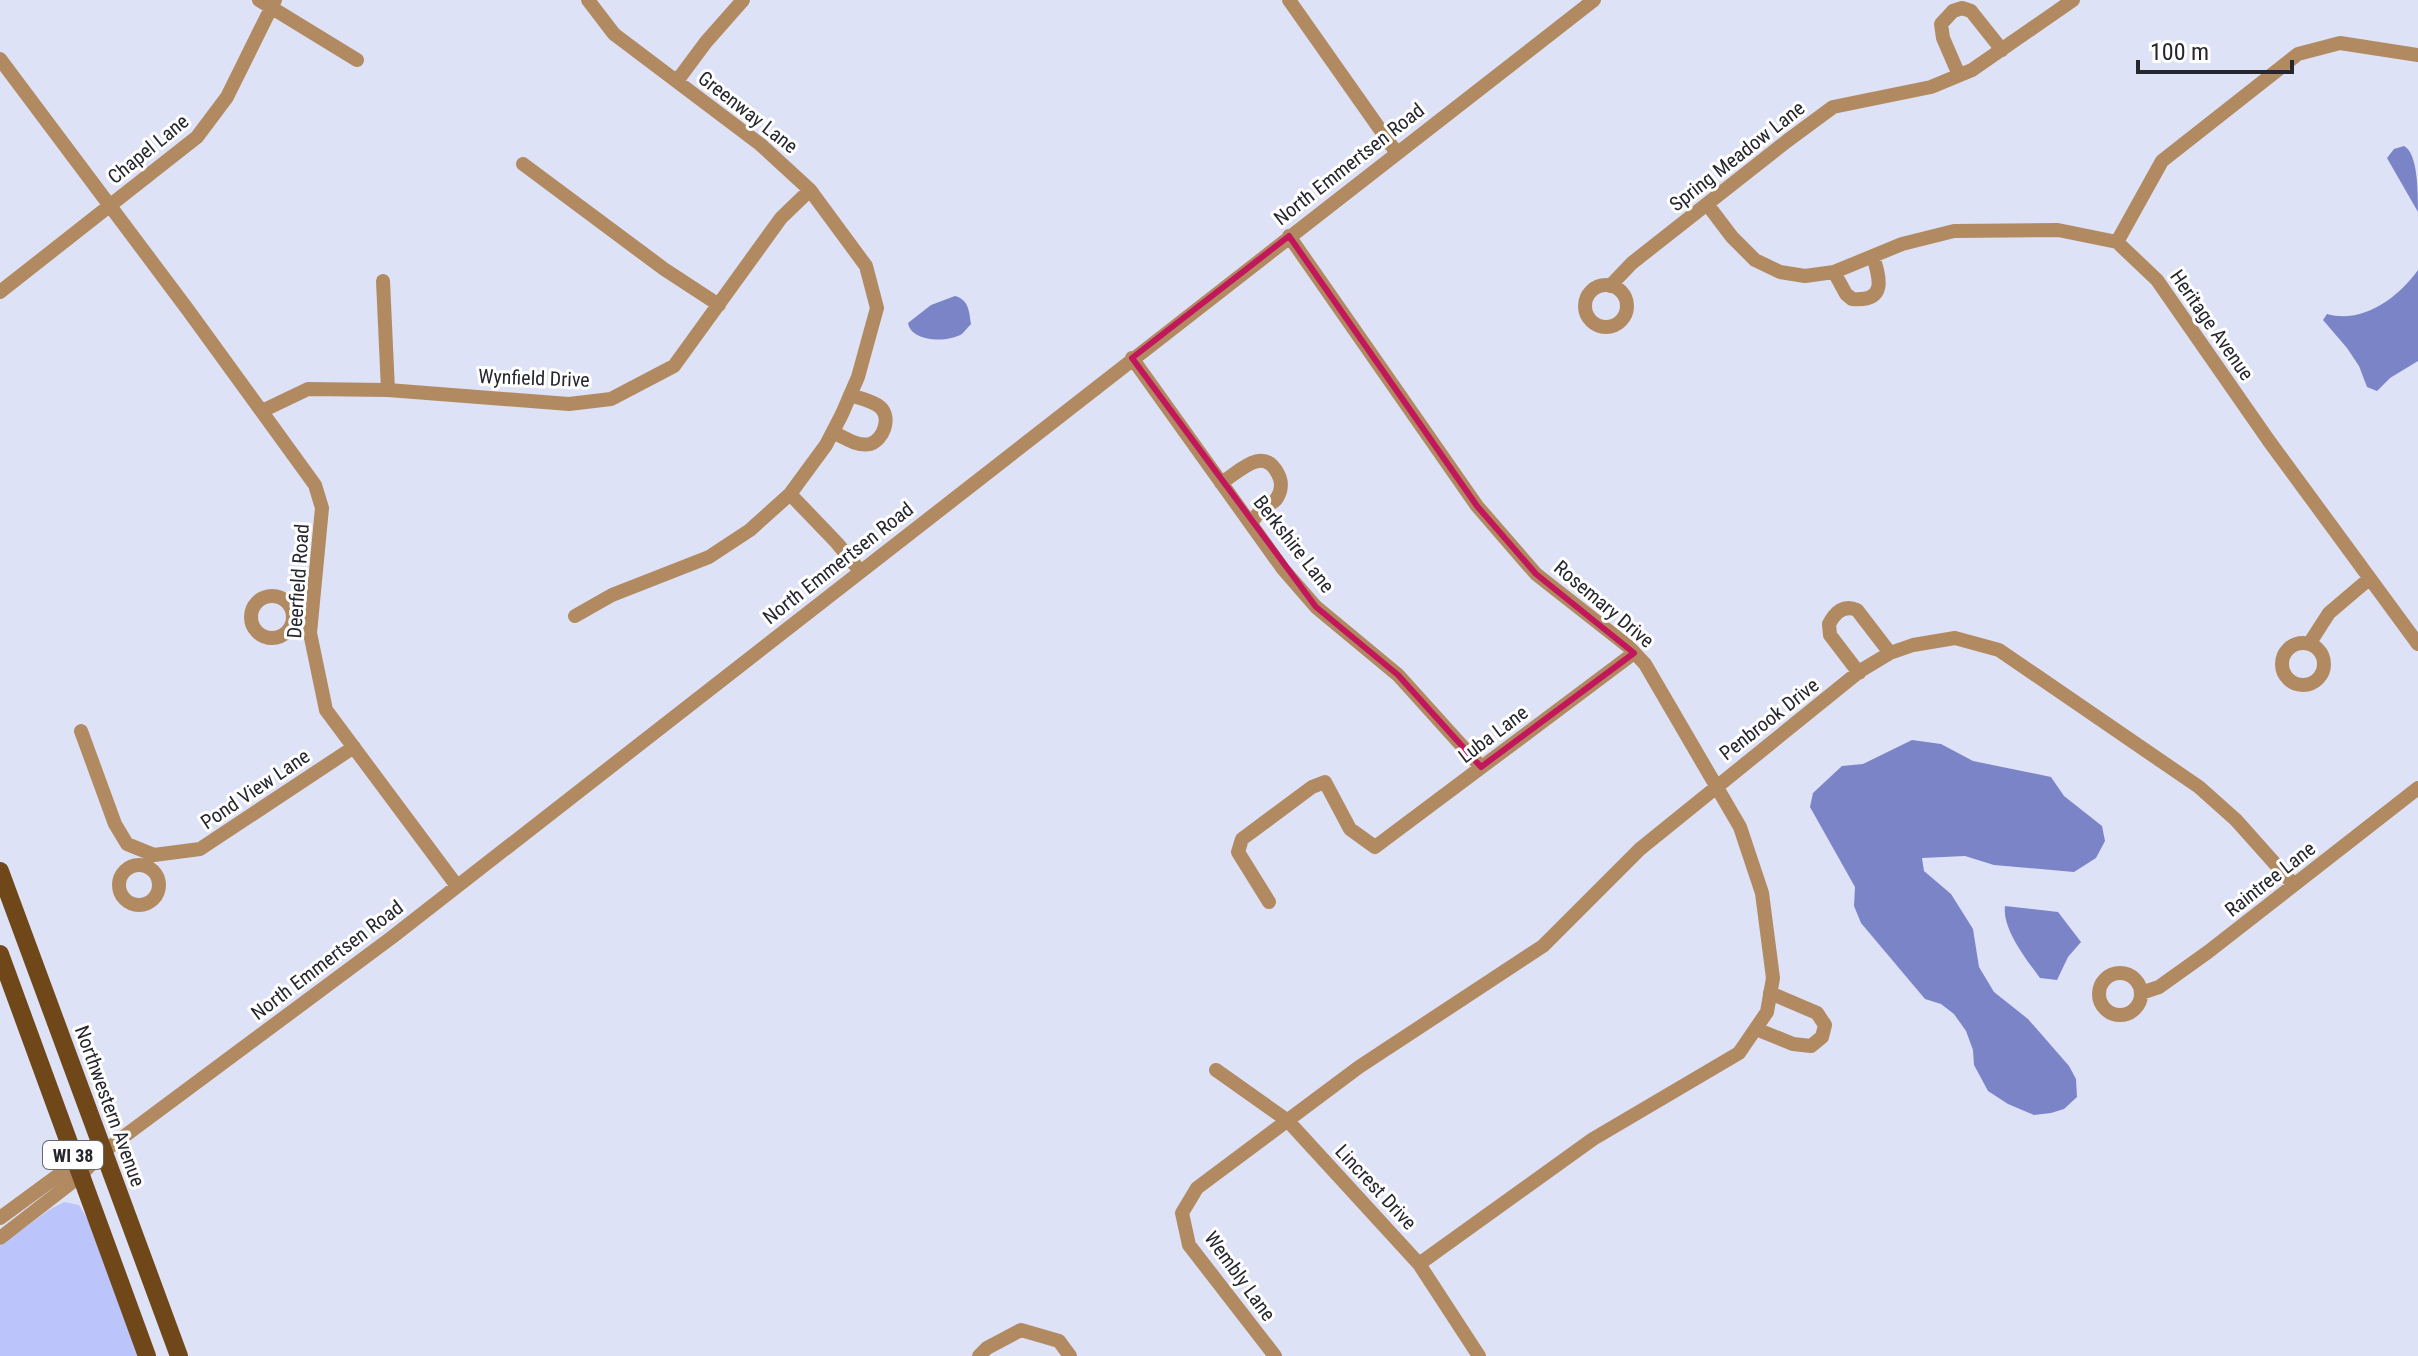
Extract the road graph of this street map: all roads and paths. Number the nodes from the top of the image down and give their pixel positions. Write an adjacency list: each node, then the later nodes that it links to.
1 (588, 0): 12 (street, Greenway Lane)
2 (743, 0): 12 (street)
3 (1289, 0): 13 (street)
4 (1594, 0): 13 (street, North Emmertsen Road)
5 (2073, 0): 7 (street, Spring Meadow Lane)
6 (268, 2): 9 (street); 17 (street, Chapel Lane)
7 (2002, 50): 11 (street, Spring Meadow Lane); 11 (street)
8 (2418, 55): 19 (street)
9 (357, 60)
10 (3, 68): 17 (street, Deerfield Road)
11 (1959, 75): 16 (street, Spring Meadow Lane)
12 (677, 81): 15 (street, Greenway Lane)
13 (1396, 152): 18 (street, North Emmertsen Road)
14 (523, 164): 25 (street)
15 (810, 190): 25 (street, Wynfield Drive); 28 (street, Greenway Lane)
16 (1707, 204): 21 (street); 23 (street, Spring Meadow Lane)
17 (109, 206): 24 (street, Chapel Lane); 29 (street, Deerfield Road)
18 (1289, 236): 26 (street, North Emmertsen Road); 41 (street, Rosemary Drive)
19 (2117, 242): 20 (street); 35 (street, Heritage Avenue)
20 (1873, 256): 21 (street); 21 (street)
21 (1834, 272)
22 (383, 281): 27 (street)
23 (1610, 286)
24 (0, 292)
25 (719, 305): 27 (street, Wynfield Drive)
26 (1132, 358): 31 (street, Berkshire Lane); 34 (street, North Emmertsen Road)
27 (388, 390): 29 (street, Wynfield Drive)
28 (850, 395): 30 (street); 30 (street)
29 (262, 411): 38 (street, Deerfield Road)
30 (833, 432): 32 (street)
31 (1221, 483): 33 (street, Berkshire Lane); 33 (street)
32 (790, 494): 34 (street); 36 (street)
33 (1251, 524): 46 (street, Berkshire Lane)
34 (860, 571): 51 (street, North Emmertsen Road)
35 (2369, 579): 39 (street); 40 (street, Heritage Avenue)
36 (575, 616)
37 (293, 621): 38 (street)
38 (311, 621): 45 (street, Deerfield Road)
39 (2309, 644)
40 (2418, 644)
41 (1634, 653): 46 (street, Luba Lane); 47 (street, Rosemary Drive)
42 (1890, 653): 43 (street, Penbrook Drive); 43 (street); 50 (street, Penbrook Drive)
43 (1859, 673): 47 (street, Penbrook Drive)
44 (81, 731): 45 (street, Pond View Lane)
45 (354, 747): 51 (street, Deerfield Road)
46 (1481, 767): 52 (street, Luba Lane)
47 (1716, 786): 54 (street, Rosemary Drive); 58 (street, Penbrook Drive)
48 (2418, 788): 50 (street, Raintree Lane)
49 (0, 871): 59 (main road, Northwestern Avenue / WI 38)
50 (2294, 885): 55 (street, Raintree Lane)
51 (457, 886): 59 (street, North Emmertsen Road)
52 (1269, 902)
53 (0, 954): 60 (main road, WI 38)
54 (1770, 993): 56 (street, Rosemary Drive); 56 (street)
55 (2141, 993)
56 (1756, 1029): 63 (street, Rosemary Drive)
57 (1216, 1070): 58 (street, Lincrest Drive)
58 (1288, 1121): 63 (street, Lincrest Drive); 68 (street, Wembly Lane)
59 (103, 1152): 60 (street, North Emmertsen Road); 66 (main road, Northwestern Avenue / WI 38)
60 (78, 1170): 61 (street); 62 (street); 65 (main road, WI 38)
61 (0, 1218)
62 (0, 1238)
63 (1419, 1264): 69 (street, Lincrest Drive)
64 (983, 1352): 67 (street)
65 (147, 1356)
66 (179, 1356)
67 (1070, 1356)
68 (1275, 1356)
69 (1479, 1356)

